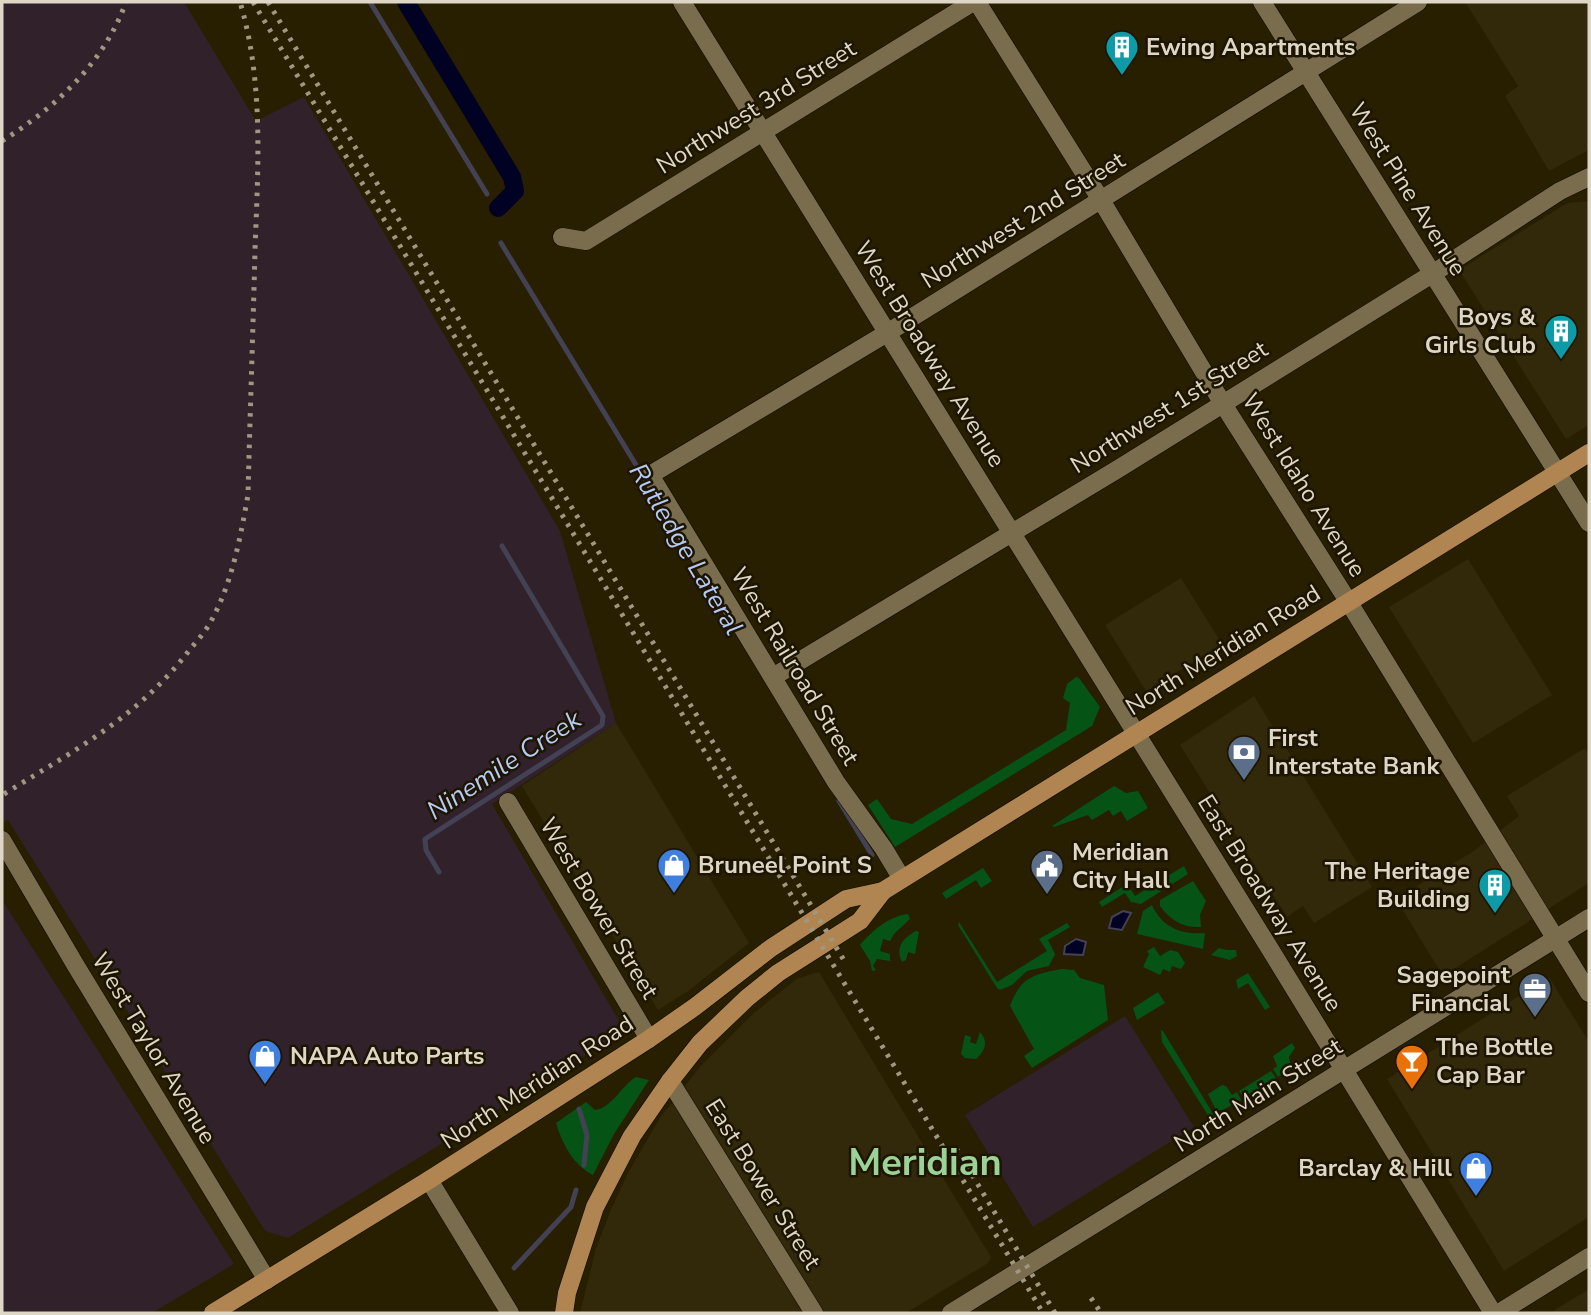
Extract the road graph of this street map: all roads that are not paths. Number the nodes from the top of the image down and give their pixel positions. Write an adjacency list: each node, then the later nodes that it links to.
1 (682, 2): 6 (street, West Broadway Avenue)
2 (975, 2): 6 (street, Northwest 3rd Street); 8 (street, West Idaho Avenue)
3 (1262, 2): 5 (street, West Pine Avenue)
4 (1418, 2): 5 (street, Northwest 2nd Street)
5 (1306, 72): 8 (street, Northwest 2nd Street); 10 (street, West Pine Avenue)
6 (763, 132): 9 (street, Northwest 3rd Street); 11 (street, West Broadway Avenue)
7 (1589, 177): 10 (street, Northwest 1st Street)
8 (1101, 200): 11 (street, Northwest 2nd Street); 12 (street, West Idaho Avenue)
9 (562, 237)
10 (1432, 274): 12 (street, Northwest 1st Street); 14 (street, West Pine Avenue)
11 (887, 332): 15 (street, Northwest 2nd Street); 17 (street, West Broadway Avenue)
12 (1223, 404): 17 (street, Northwest 1st Street); 18 (street, West Idaho Avenue)
13 (1589, 453): 14 (main road, North Meridian Road)
14 (1557, 473): 16 (street, West Pine Avenue); 18 (main road, North Meridian Road)
15 (650, 475): 19 (street, West Railroad Street)
16 (1589, 523)
17 (1012, 531): 19 (street, Northwest 1st Street); 20 (street, West Broadway Avenue)
18 (1348, 601): 20 (main road, North Meridian Road); 26 (street, West Idaho Avenue)
19 (773, 677): 23 (street, West Railroad Street)
20 (1136, 733): 23 (main road, North Meridian Road); 29 (street, East Broadway Avenue)
21 (508, 802): 28 (street, West Bower Street)
22 (2, 840): 33 (street, West Taylor Avenue)
23 (902, 879): 24 (main road, North Meridian Road)
24 (883, 891): 28 (main road, North Meridian Road); 30 (main road, North Meridian Road)
25 (1589, 918): 26 (street, North Main Street)
26 (1556, 939): 27 (street, West Idaho Avenue); 29 (street, North Main Street)
27 (1589, 993)
28 (649, 1039): 31 (main road, North Meridian Road)
29 (1343, 1071): 38 (street, North Main Street); 39 (street, East Broadway Avenue)
30 (670, 1081): 36 (main road, North Meridian Road); 37 (street, East Bower Street)
31 (429, 1180): 33 (main road, North Meridian Road); 35 (street)
32 (1589, 1257): 40 (street)
33 (267, 1280): 34 (main road, North Meridian Road)
34 (213, 1313)
35 (510, 1313)
36 (564, 1313)
37 (814, 1313)
38 (951, 1313)
39 (1493, 1313)
40 (1499, 1313)

